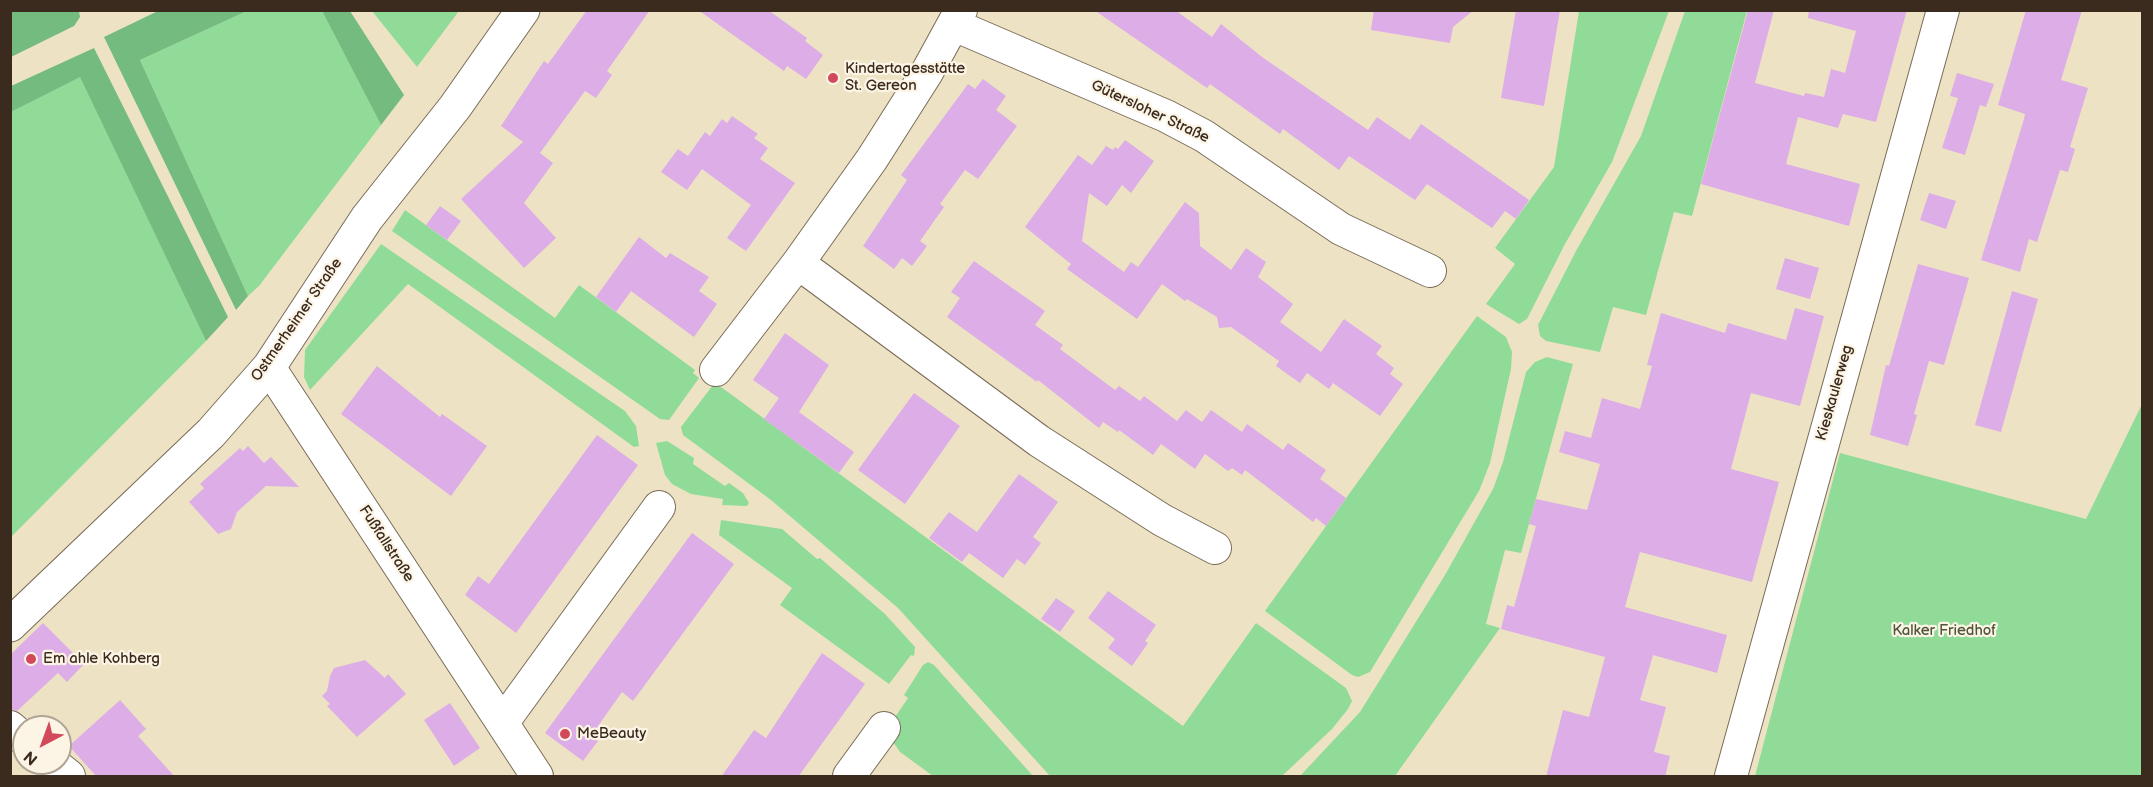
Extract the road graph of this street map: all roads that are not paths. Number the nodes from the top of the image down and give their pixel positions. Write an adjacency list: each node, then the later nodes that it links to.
1 (524, 10): 6 (street, Ostmerheimer Straße)
2 (1943, 10): 15 (street, Kieskaulerweg)
3 (957, 18): 4 (street, Gütersloher Straße); 5 (street, Gütersloher Straße)
4 (798, 263): 7 (street, Gütersloher Straße); 9 (street)
5 (1430, 271)
6 (269, 367): 10 (street, Ostmerheimer Straße); 11 (street, Fußfallstraße)
7 (716, 370)
8 (659, 507): 11 (street)
9 (1215, 548)
10 (10, 625)
11 (503, 722): 13 (street, Fußfallstraße)
12 (885, 728): 14 (street)
13 (537, 777)
14 (849, 777)
15 (1731, 777)

